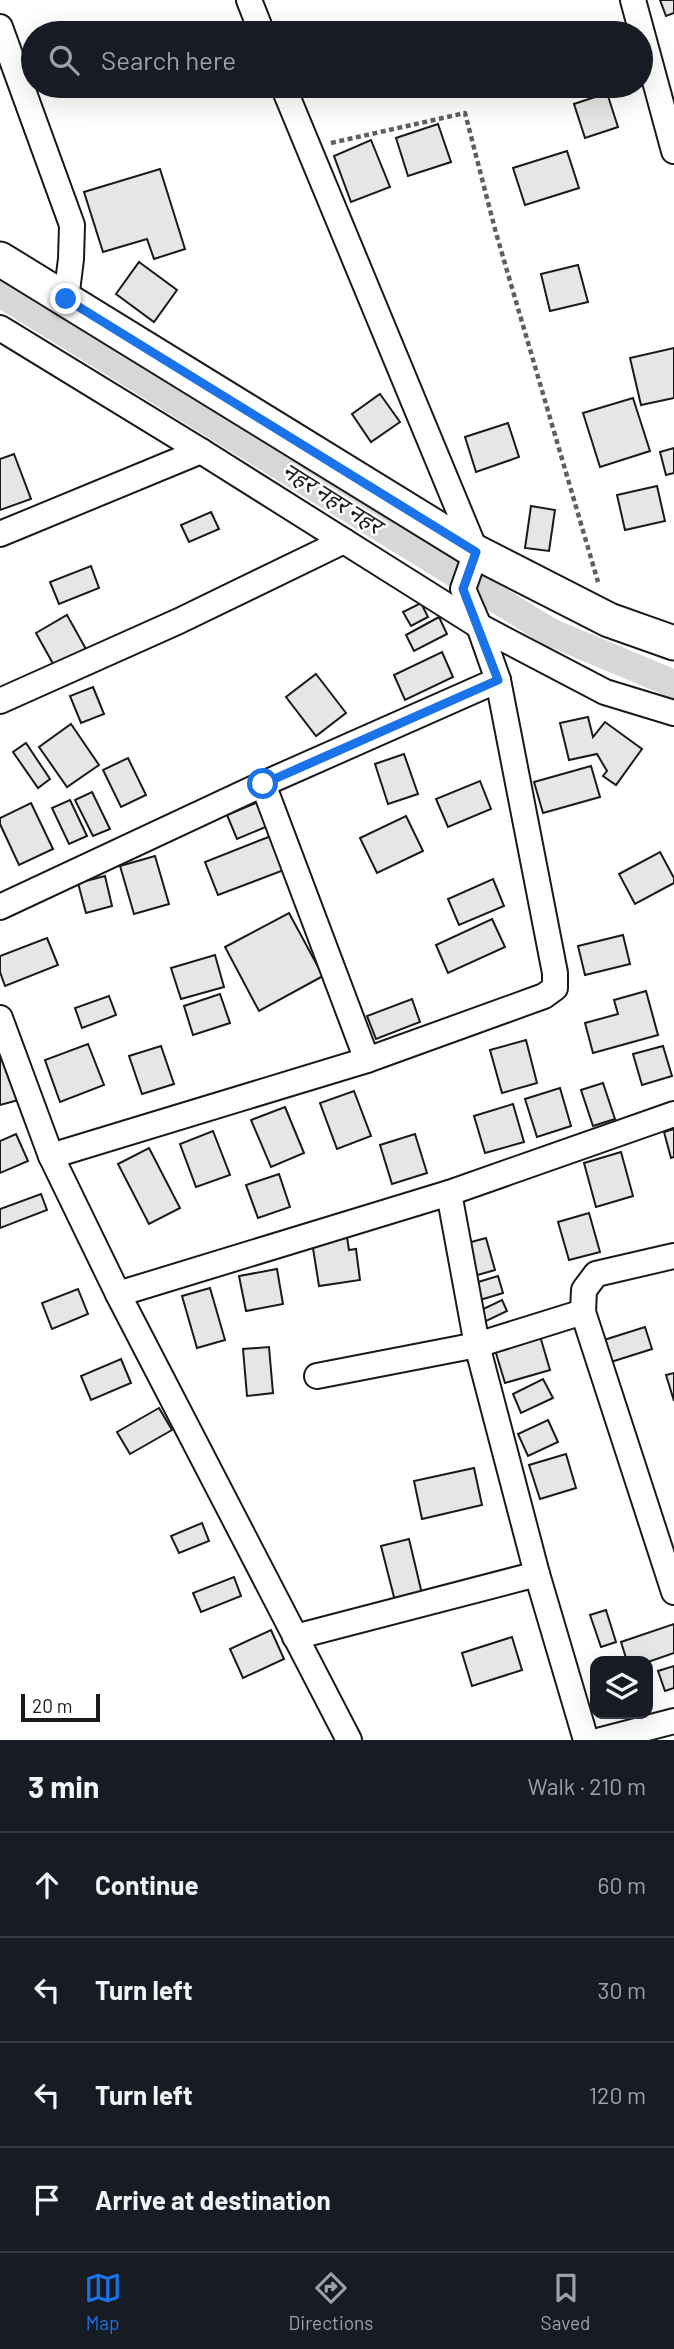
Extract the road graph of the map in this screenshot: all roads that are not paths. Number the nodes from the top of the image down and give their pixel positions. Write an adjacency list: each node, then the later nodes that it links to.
1 (249, 0): 3 (street)
2 (633, 0): 4 (street)
3 (257, 21)
4 (639, 21)
5 (0, 27): 7 (street)
6 (653, 74): 10 (street)
7 (21, 85)
8 (26, 98): 12 (street)
9 (288, 98): 17 (street)
10 (674, 151)
11 (0, 259): 12 (main road)
12 (66, 299): 17 (main road)
13 (0, 328): 14 (street)
14 (201, 451): 15 (street); 16 (street)
15 (0, 534)
16 (344, 541): 18 (street); 21 (street)
17 (476, 552): 18 (street); 19 (main road)
18 (479, 626): 20 (street); 22 (street)
19 (674, 643)
20 (498, 680): 23 (street); 26 (street)
21 (0, 701)
22 (674, 713)
23 (263, 784): 24 (street); 26 (street)
24 (0, 907)
25 (0, 1018): 28 (street)
26 (367, 1060): 28 (street)
27 (674, 1114): 29 (street)
28 (51, 1156): 31 (street)
29 (449, 1193): 31 (street); 33 (street)
30 (674, 1256): 32 (street)
31 (118, 1294): 37 (street)
32 (583, 1312): 33 (street); 36 (street)
33 (477, 1345): 34 (street); 35 (street)
34 (317, 1376)
35 (537, 1574): 37 (street); 41 (street)
36 (674, 1592)
37 (295, 1637): 40 (street)
38 (674, 1721): 39 (street)
39 (612, 1739)
40 (349, 1740)
41 (586, 1740)

